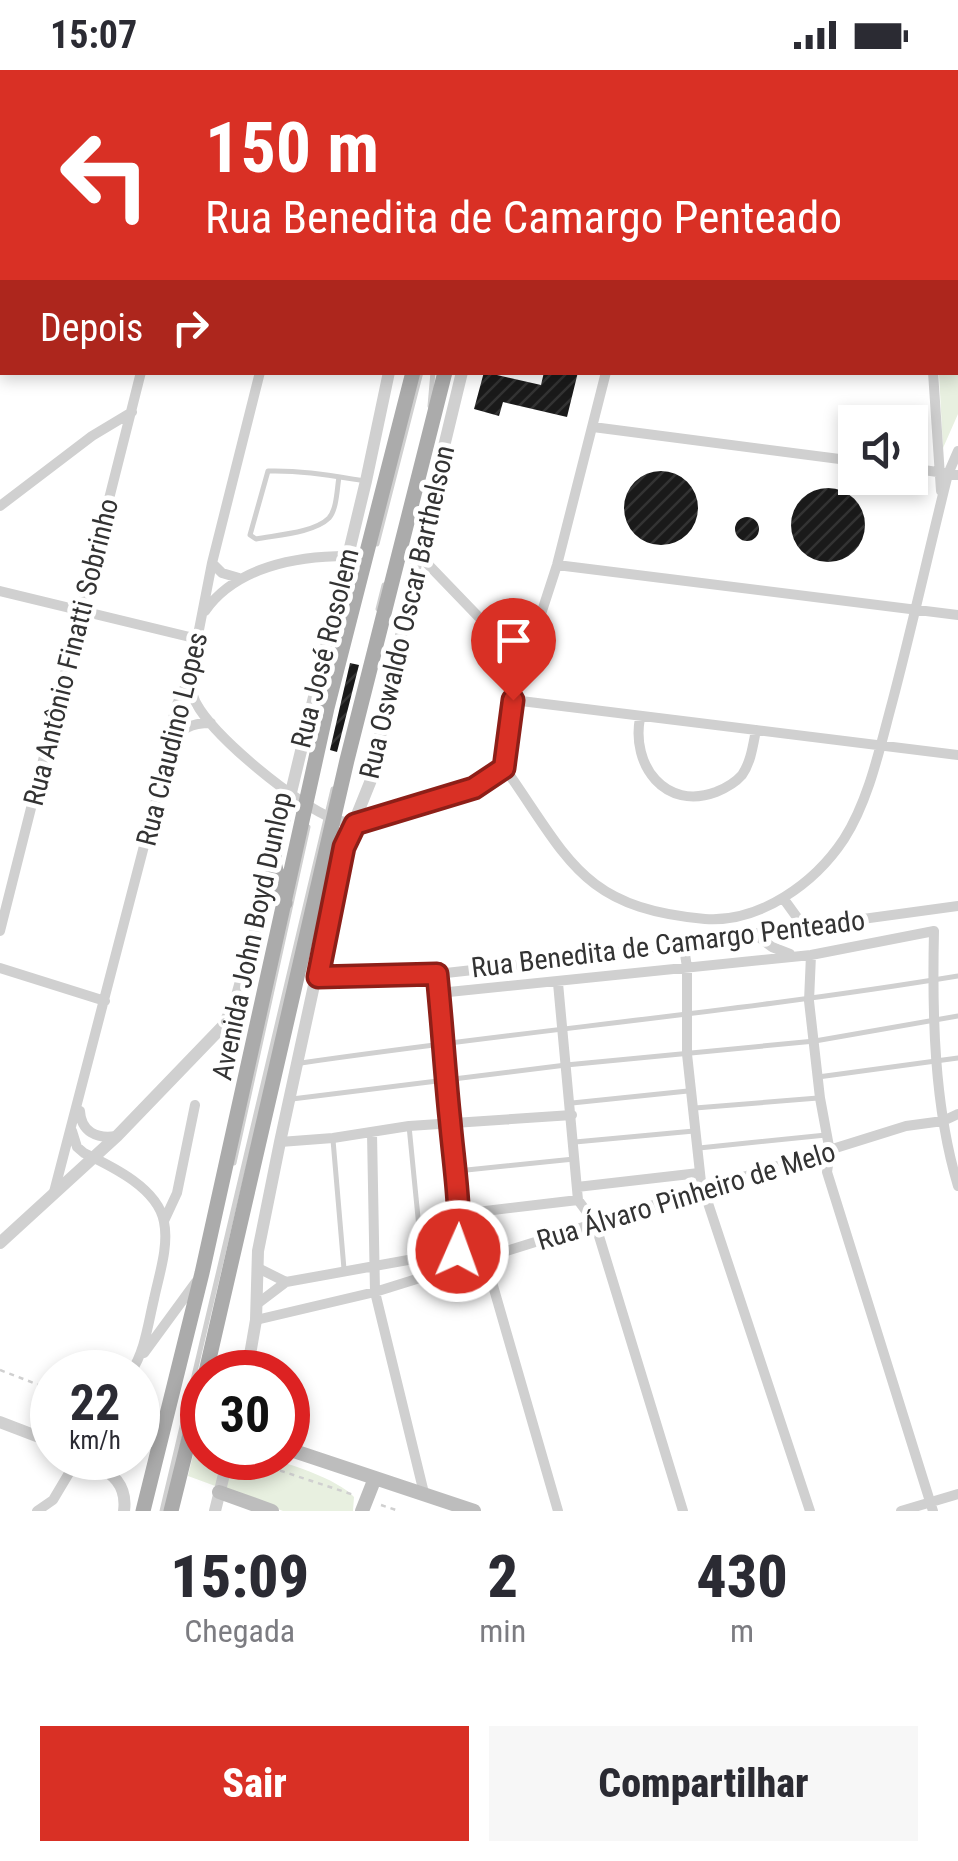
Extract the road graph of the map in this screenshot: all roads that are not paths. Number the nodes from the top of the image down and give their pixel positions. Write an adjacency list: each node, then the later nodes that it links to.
1 (140, 375): 10 (street, Rua Antônio Finatti Sobrinho)
2 (259, 375): 20 (street, Rua Claudino Lopes)
3 (388, 375): 16 (street, Rua José Rosolem)
4 (416, 375): 40 (main road, Avenida John Boyd Dunlop)
5 (434, 375): 41 (lane)
6 (445, 375): 41 (main road, Avenida John Boyd Dunlop)
7 (461, 375): 18 (street, Rua Oswaldo Oscar Barthelson)
8 (605, 375): 11 (street)
9 (933, 375): 14 (street)
10 (132, 412): 17 (street); 24 (street, Rua Antônio Finatti Sobrinho)
11 (593, 427): 13 (street); 21 (street)
12 (958, 451): 14 (street)
13 (838, 459)
14 (948, 474): 25 (street)
15 (339, 476): 15 (lane); 16 (lane)
16 (366, 481): 19 (street, Rua José Rosolem)
17 (0, 506)
18 (418, 554): 29 (street); 42 (street, Rua Oswaldo Oscar Barthelson)
19 (347, 556): 22 (street); 39 (street, Rua José Rosolem)
20 (212, 563): 22 (street); 26 (street, Rua Claudino Lopes)
21 (557, 565): 25 (street); 29 (street)
22 (240, 578): 26 (street)
23 (0, 591): 24 (street)
24 (80, 610): 28 (street); 48 (street, Rua Antônio Finatti Sobrinho)
25 (916, 610): 27 (street); 36 (street)
26 (203, 613): 28 (street, Rua Claudino Lopes)
27 (958, 615)
28 (198, 640): 30 (street, Rua Claudino Lopes)
29 (524, 662): 31 (street)
30 (188, 681): 33 (street); 35 (street, Rua Claudino Lopes)
31 (513, 700): 32 (street); 38 (street)
32 (640, 718): 34 (street); 34 (street)
33 (211, 723): 35 (street); 39 (street)
34 (756, 730): 36 (street)
35 (170, 746): 62 (street, Rua Claudino Lopes)
36 (880, 747): 37 (street); 44 (street)
37 (958, 755)
38 (504, 768): 42 (street); 44 (street)
39 (290, 796): 40 (street); 43 (street, Rua José Rosolem)
40 (309, 806): 41 (street); 45 (main road, Avenida John Boyd Dunlop); 141 (lane)
41 (330, 817): 42 (street); 124 (main road, Avenida John Boyd Dunlop); 142 (lane)
42 (355, 824): 57 (street, Rua Oswaldo Oscar Barthelson)
43 (274, 863): 45 (main road); 91 (street, Rua José Rosolem)
44 (783, 898): 47 (street)
45 (286, 906): 117 (main road, Avenida John Boyd Dunlop)
46 (958, 906): 47 (street, Rua Benedita de Camargo Penteado)
47 (804, 926): 49 (street, Rua Benedita de Camargo Penteado)
48 (0, 931)
49 (756, 935): 50 (street, Rua Benedita de Camargo Penteado); 52 (street)
50 (683, 942): 53 (street); 55 (street, Rua Benedita de Camargo Penteado)
51 (810, 955): 52 (street); 58 (street); 61 (street)
52 (796, 956): 53 (street)
53 (687, 967): 59 (street); 63 (street)
54 (0, 968): 62 (street)
55 (437, 974): 57 (street, Rua Benedita de Camargo Penteado); 60 (street)
56 (958, 976): 58 (lane)
57 (318, 977): 72 (street, Rua Oswaldo Oscar Barthelson)
58 (933, 980): 61 (lane); 65 (street)
59 (558, 983): 60 (street); 66 (street)
60 (439, 993): 68 (street)
61 (809, 1000): 63 (lane); 67 (street)
62 (105, 1002): 79 (street, Rua Claudino Lopes)
63 (685, 1016): 66 (lane); 69 (street)
64 (958, 1016): 65 (lane)
65 (934, 1018): 67 (lane); 71 (street)
66 (564, 1028): 68 (lane); 73 (street)
67 (815, 1041): 69 (lane); 74 (street)
68 (444, 1042): 72 (lane); 75 (street)
69 (688, 1054): 73 (lane); 76 (street)
70 (958, 1058): 71 (lane)
71 (939, 1060): 74 (lane); 84 (street)
72 (298, 1063): 78 (street, Rua Oswaldo Oscar Barthelson)
73 (566, 1065): 75 (lane); 82 (street)
74 (818, 1077): 77 (street)
75 (447, 1080): 78 (lane); 85 (street)
76 (690, 1091): 81 (street); 82 (lane)
77 (820, 1098): 81 (lane); 90 (street)
78 (289, 1099): 93 (street, Rua Oswaldo Oscar Barthelson)
79 (80, 1104): 87 (street, Rua Claudino Lopes); 91 (street)
80 (194, 1105): 107 (street)
81 (692, 1108): 88 (street)
82 (572, 1109): 85 (street); 94 (street)
83 (958, 1114): 84 (street, Rua Álvaro Pinheiro de Melo)
84 (943, 1121): 96 (street, Rua Álvaro Pinheiro de Melo); 101 (street)
85 (450, 1123): 86 (street); 99 (street)
86 (409, 1126): 89 (street); 111 (lane)
87 (72, 1130): 97 (street); 104 (street, Rua Claudino Lopes)
88 (694, 1130): 94 (lane); 95 (street)
89 (372, 1133): 92 (street); 113 (street)
90 (826, 1134): 95 (lane); 96 (street)
91 (117, 1136): 97 (street, Rua José Rosolem)
92 (333, 1138): 93 (street); 116 (lane)
93 (280, 1142): 115 (street, Rua Oswaldo Oscar Barthelson)
94 (575, 1142): 98 (street)
95 (696, 1149): 100 (street)
96 (830, 1152): 103 (street, Rua Álvaro Pinheiro de Melo); 138 (street)
97 (94, 1158): 104 (street, Rua José Rosolem); 107 (street)
98 (576, 1159): 99 (lane); 102 (street)
99 (457, 1171): 106 (street)
100 (700, 1173): 102 (street); 103 (street)
101 (958, 1186)
102 (577, 1187): 105 (street)
103 (704, 1191): 108 (street, Rua Álvaro Pinheiro de Melo); 149 (street)
104 (54, 1193): 109 (street, Rua José Rosolem)
105 (578, 1200): 106 (street); 108 (street)
106 (460, 1214): 110 (street)
107 (164, 1221): 122 (street)
108 (594, 1223): 112 (street, Rua Álvaro Pinheiro de Melo); 148 (street)
109 (0, 1243)
110 (458, 1251): 111 (street); 114 (street)
111 (422, 1258): 113 (street)
112 (485, 1258): 114 (street, Rua Álvaro Pinheiro de Melo); 147 (street)
113 (376, 1266): 116 (street); 119 (street)
114 (458, 1266): 119 (street, Rua Álvaro Pinheiro de Melo)
115 (258, 1268): 118 (street); 120 (street, Rua Oswaldo Oscar Barthelson)
116 (344, 1272): 118 (street)
117 (202, 1273): 123 (street); 141 (main road, Avenida John Boyd Dunlop)
118 (286, 1282): 120 (street)
119 (375, 1292): 121 (street, Rua Álvaro Pinheiro de Melo); 135 (street)
120 (257, 1304): 121 (street, Rua Oswaldo Oscar Barthelson)
121 (256, 1320): 125 (street, Rua Oswaldo Oscar Barthelson)
122 (142, 1350)
123 (146, 1350)
124 (211, 1350)
125 (251, 1350)
126 (0, 1422): 127 (street)
127 (30, 1434)
128 (310, 1456): 130 (main road)
129 (180, 1475): 143 (main road)
130 (374, 1478): 135 (main road); 137 (main road)
131 (65, 1480): 139 (street)
132 (119, 1480): 140 (street)
133 (222, 1480): 134 (street)
134 (219, 1492): 144 (street); 145 (main road)
135 (424, 1492): 146 (main road)
136 (958, 1494): 138 (street)
137 (365, 1503)
138 (931, 1507): 150 (street)
139 (37, 1511)
140 (124, 1511)
141 (146, 1511)
142 (162, 1511)
143 (171, 1511)
144 (214, 1511)
145 (272, 1511)
146 (474, 1511)
147 (558, 1511)
148 (682, 1511)
149 (810, 1511)
150 (901, 1511)

